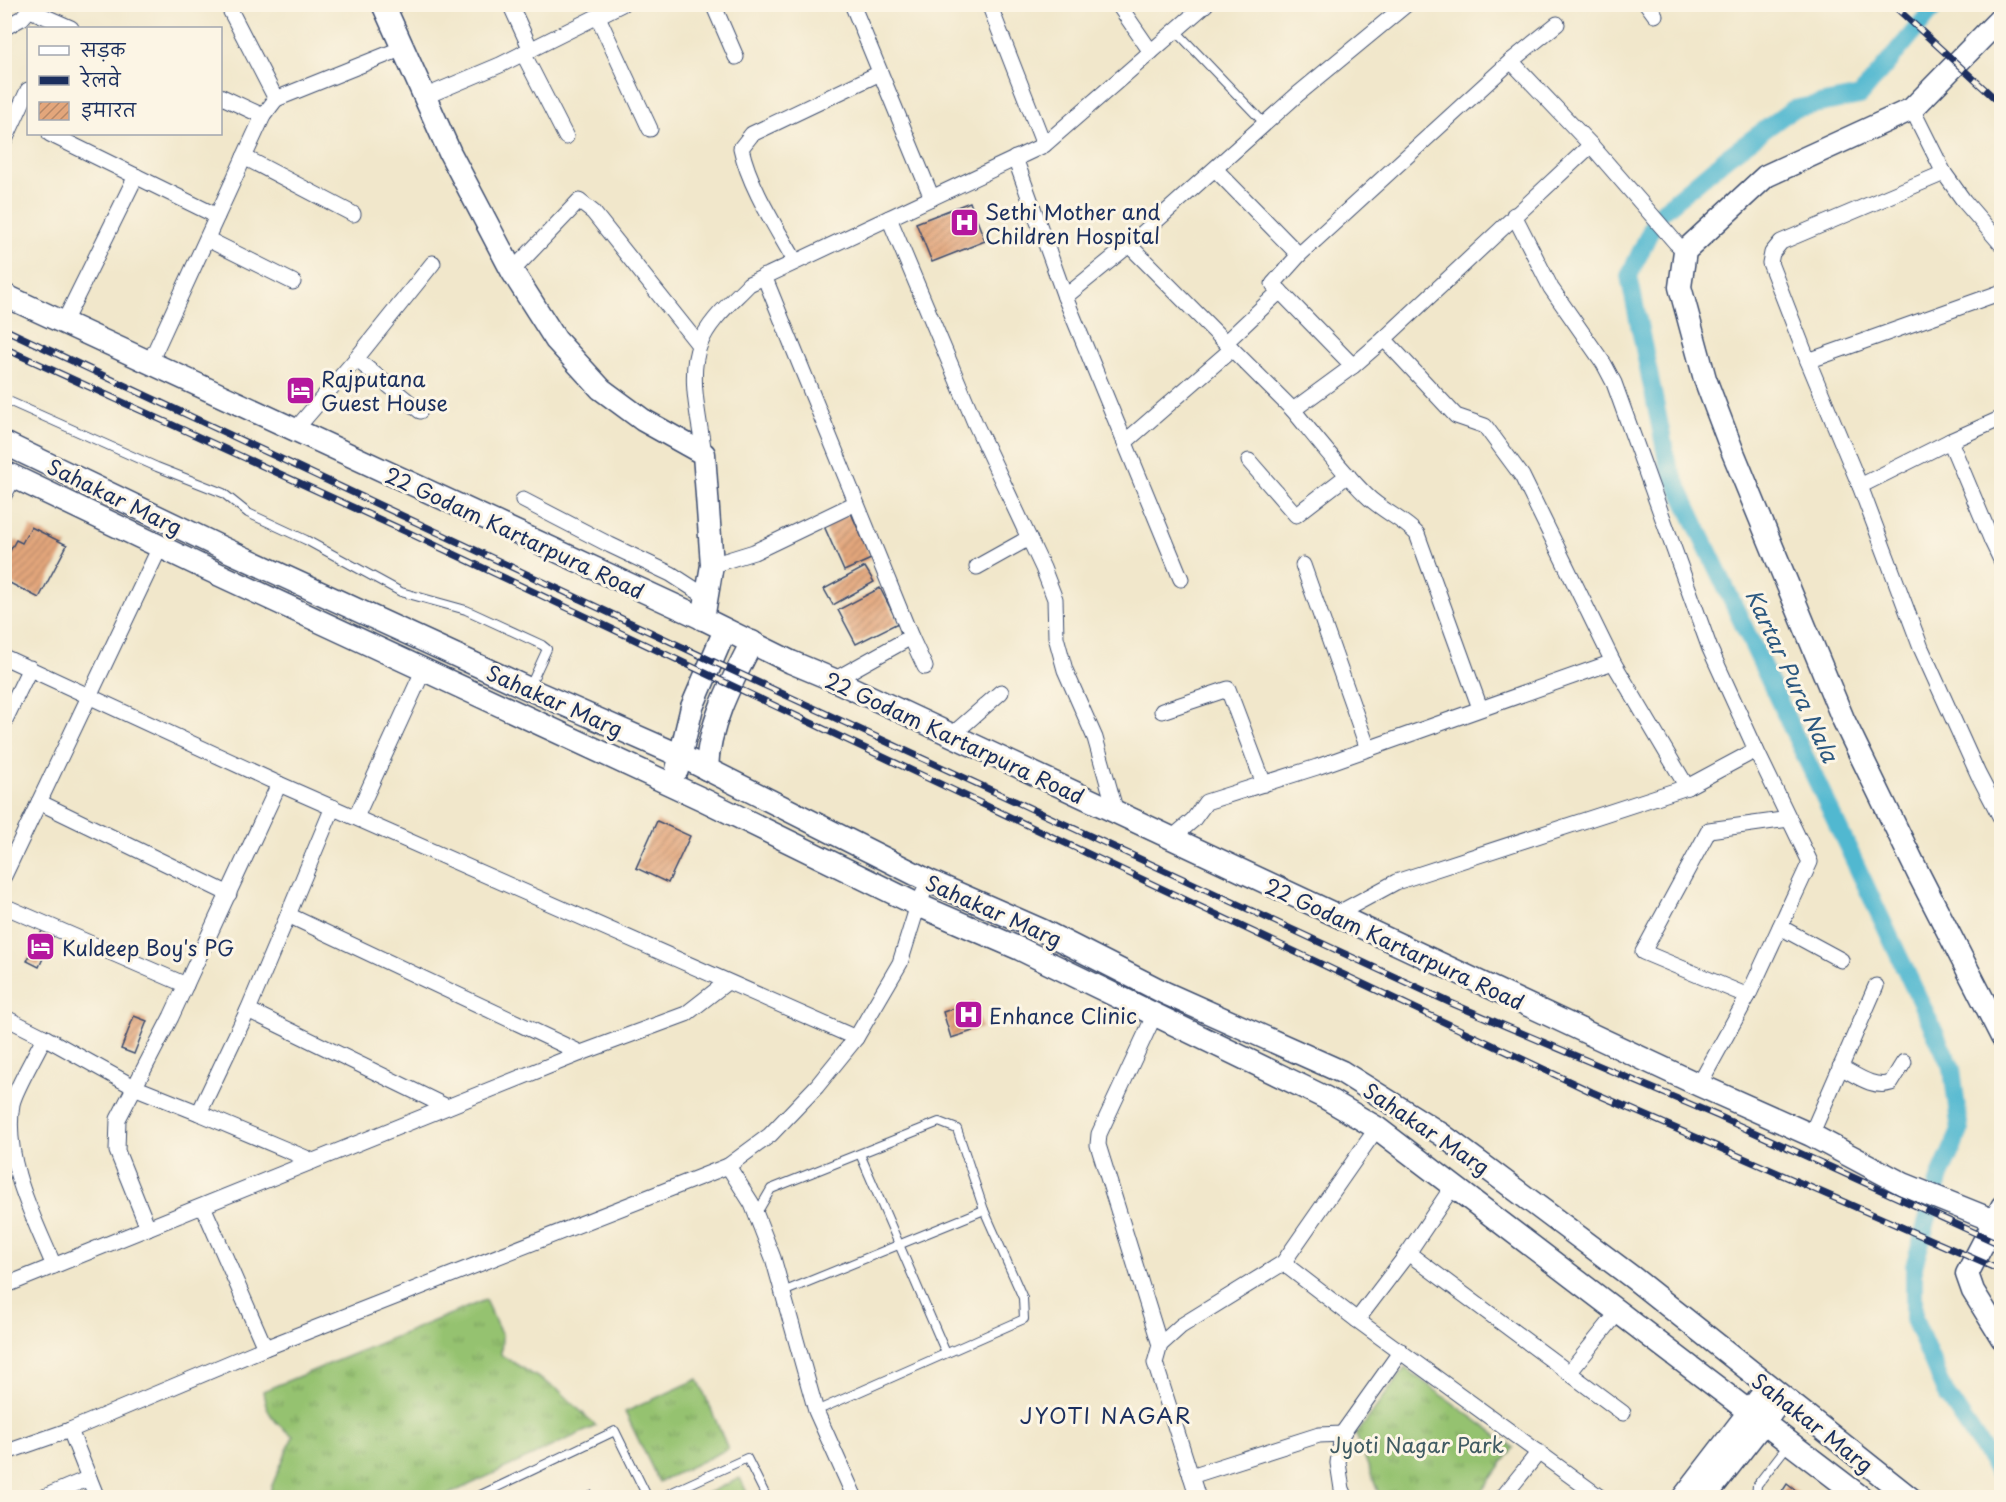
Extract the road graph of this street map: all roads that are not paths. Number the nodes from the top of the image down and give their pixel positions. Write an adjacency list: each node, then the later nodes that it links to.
1 (53, 4): 16 (street)
2 (227, 4): 28 (street)
3 (383, 4): 19 (street)
4 (510, 4): 20 (street)
5 (622, 4): 13 (street)
6 (713, 4): 22 (street)
7 (852, 4): 24 (street)
8 (989, 4): 37 (street)
9 (1118, 4): 21 (street)
10 (1206, 4): 18 (street)
11 (1407, 4): 32 (street)
12 (32, 7): 16 (street); 17 (street)
13 (598, 17): 20 (street); 33 (street)
14 (2001, 17): 29 (street)
15 (1557, 24): 23 (street)
16 (63, 27)
17 (4, 28)
18 (1176, 31): 21 (street); 32 (lane)
19 (403, 48): 27 (street); 28 (street)
20 (527, 51): 27 (street); 35 (street)
21 (1151, 52): 37 (street)
22 (736, 57)
23 (1511, 61): 38 (street); 53 (street)
24 (880, 72): 44 (street); 54 (street)
25 (27, 95): 31 (street)
26 (222, 97): 30 (street)
27 (424, 97): 56 (street)
28 (276, 99): 30 (street)
29 (1912, 109): 42 (street); 52 (street)
30 (263, 116): 39 (street)
31 (22, 120): 36 (street)
32 (1265, 124): 41 (street)
33 (650, 129)
34 (52, 135): 43 (street)
35 (566, 137)
36 (4, 141)
37 (1044, 145): 40 (street)
38 (1591, 145): 46 (street); 52 (street)
39 (244, 157): 45 (street); 47 (street)
40 (1015, 158): 44 (street); 62 (street)
41 (1215, 169): 51 (street); 53 (street)
42 (1944, 172): 50 (street); 68 (street)
43 (136, 176): 47 (street); 63 (street)
44 (932, 198): 48 (street)
45 (353, 214)
46 (1514, 215): 64 (street); 114 (street)
47 (217, 216): 49 (street)
48 (889, 218): 54 (street); 87 (street)
49 (207, 239): 58 (street); 69 (street)
50 (2001, 244)
51 (1129, 245): 62 (street); 66 (street)
52 (1681, 247): 146 (street)
53 (1299, 255): 59 (street)
54 (795, 261): 57 (street)
55 (433, 262): 67 (street)
56 (512, 271): 65 (street); 79 (street)
57 (764, 276): 65 (street); 86 (street)
58 (293, 282)
59 (1280, 291): 66 (street); 70 (street)
60 (2001, 292): 68 (street)
61 (4, 295): 63 (street, 22 Godam Kartarpura Road)
62 (1065, 297): 77 (street)
63 (64, 322): 69 (street, 22 Godam Kartarpura Road)
64 (1384, 339): 70 (street); 101 (street)
65 (699, 345): 79 (street)
66 (1229, 345): 72 (street); 77 (street)
67 (356, 359): 73 (street); 75 (street)
68 (1808, 361): 83 (street)
69 (150, 362): 75 (street, 22 Godam Kartarpura Road)
70 (1353, 366): 72 (street)
71 (4, 399): 106 (lane)
72 (1293, 410): 82 (street)
73 (420, 411)
74 (2001, 418): 76 (street)
75 (295, 430): 96 (street, 22 Godam Kartarpura Road)
76 (1950, 441): 83 (street); 88 (street)
77 (1125, 442): 94 (street)
78 (4, 443): 106 (street, Sahakar Marg)
79 (704, 454): 91 (street)
80 (1249, 461): 82 (street)
81 (11, 475): 85 (lane); 89 (street, Sahakar Marg)
82 (1348, 475): 109 (street)
83 (1860, 486): 126 (street)
84 (524, 500): 95 (street)
85 (4, 502)
86 (856, 504): 91 (street); 98 (street)
87 (1029, 538): 93 (street); 123 (street)
88 (1997, 539): 90 (street)
89 (160, 547): 104 (street, Sahakar Marg); 108 (street)
90 (2001, 561)
91 (712, 565): 95 (street)
92 (1303, 565): 113 (street)
93 (977, 567)
94 (1181, 579)
95 (705, 596): 96 (street)
96 (703, 619): 97 (street, 22 Godam Kartarpura Road)
97 (725, 630): 99 (street, 22 Godam Kartarpura Road); 115 (street)
98 (911, 637): 102 (street); 105 (street)
99 (752, 642): 105 (street, 22 Godam Kartarpura Road); 116 (street)
100 (4, 657): 103 (street)
101 (1614, 662): 109 (street); 120 (street)
102 (925, 667)
103 (30, 668): 108 (street); 111 (street)
104 (424, 669): 119 (street, Sahakar Marg); 124 (street)
105 (834, 680): 112 (street, 22 Godam Kartarpura Road)
106 (529, 689): 115 (street, Sahakar Marg)
107 (1001, 692): 112 (street)
108 (89, 696): 117 (street); 121 (street)
109 (1480, 708): 113 (street)
110 (1162, 711): 118 (street)
111 (4, 722)
112 (952, 735): 123 (street, 22 Godam Kartarpura Road)
113 (1368, 749): 118 (street)
114 (1756, 750): 120 (street); 125 (street)
115 (681, 756): 116 (street, Sahakar Marg); 119 (street)
116 (707, 769): 130 (street, Sahakar Marg)
117 (279, 784): 122 (street); 131 (street)
118 (1264, 784): 127 (street)
119 (674, 786): 132 (street, Sahakar Marg)
120 (1687, 787): 135 (street)
121 (39, 802): 128 (street); 131 (street)
122 (333, 807): 124 (street); 134 (street)
123 (1116, 812): 127 (street, 22 Godam Kartarpura Road)
124 (356, 817): 138 (street)
125 (1789, 819): 136 (street); 141 (street)
126 (2001, 820)
127 (1172, 838): 135 (street, 22 Godam Kartarpura Road)
128 (11, 844): 129 (street)
129 (4, 876)
130 (929, 882): 132 (street); 180 (street, Sahakar Marg)
131 (228, 894): 139 (street)
132 (918, 905): 143 (street, Sahakar Marg); 147 (street)
133 (4, 906): 139 (street)
134 (288, 915): 142 (street); 148 (street)
135 (1335, 915): 151 (street, 22 Godam Kartarpura Road)
136 (1779, 927): 137 (street); 141 (street)
137 (1841, 960)
138 (727, 982): 147 (street); 148 (street)
139 (186, 985): 152 (street)
140 (1876, 986): 150 (street)
141 (1748, 996): 151 (street)
142 (248, 1010): 153 (street); 154 (street)
143 (1154, 1016): 155 (street, Sahakar Marg); 175 (street)
144 (4, 1017): 145 (street)
145 (44, 1037): 152 (street); 169 (street)
146 (2001, 1037)
147 (856, 1038): 159 (street)
148 (581, 1053): 153 (street)
149 (1904, 1062): 150 (street)
150 (1840, 1067): 156 (street)
151 (1699, 1085): 156 (street, 22 Godam Kartarpura Road)
152 (134, 1087): 154 (street); 165 (street)
153 (447, 1107): 158 (street)
154 (199, 1113): 158 (street)
155 (1377, 1128): 160 (street, Sahakar Marg); 168 (street)
156 (1811, 1136): 164 (street, 22 Godam Kartarpura Road)
157 (860, 1154): 162 (lane); 163 (lane); 166 (lane)
158 (313, 1161): 161 (street)
159 (728, 1166): 163 (street); 176 (street)
160 (1453, 1185): 167 (street); 172 (street, Sahakar Marg)
161 (203, 1206): 165 (street); 176 (street)
162 (984, 1210): 166 (lane); 178 (lane)
163 (755, 1212): 171 (street)
164 (1994, 1217): 174 (street)
165 (148, 1228): 169 (street)
166 (899, 1244): 171 (lane); 178 (lane)
167 (1408, 1253): 173 (street); 179 (street)
168 (1283, 1263): 173 (street); 175 (street)
169 (54, 1266): 170 (street)
170 (4, 1286)
171 (783, 1292): 181 (street)
172 (1619, 1311): 179 (street); 183 (street, Sahakar Marg)
173 (1357, 1320): 177 (street)
174 (2001, 1338)
175 (1160, 1345): 189 (street)
176 (266, 1348): 184 (street)
177 (1401, 1351): 185 (street); 187 (street)
178 (946, 1353): 181 (lane)
179 (1569, 1373): 182 (street)
180 (1775, 1393): 183 (street); 206 (street, Sahakar Marg)
181 (816, 1410): 197 (street)
182 (1623, 1413)
183 (1757, 1416): 186 (street, Sahakar Marg); 202 (street); 203 (street)
184 (69, 1430): 188 (street); 190 (street)
185 (1342, 1434): 189 (street); 199 (street)
186 (1791, 1442): 204 (lane); 205 (street, Sahakar Marg)
187 (1539, 1452): 200 (street); 201 (street)
188 (4, 1453)
189 (1191, 1476): 198 (street)
190 (89, 1478): 191 (street); 192 (street)
191 (42, 1497)
192 (97, 1497)
193 (474, 1497): 194 (lane)
194 (648, 1497)
195 (659, 1497): 196 (lane)
196 (766, 1497)
197 (855, 1497)
198 (1198, 1497)
199 (1346, 1497)
200 (1502, 1497)
201 (1601, 1497)
202 (1683, 1497)
203 (1704, 1497)
204 (1755, 1497)
205 (1862, 1497)
206 (1910, 1497)

